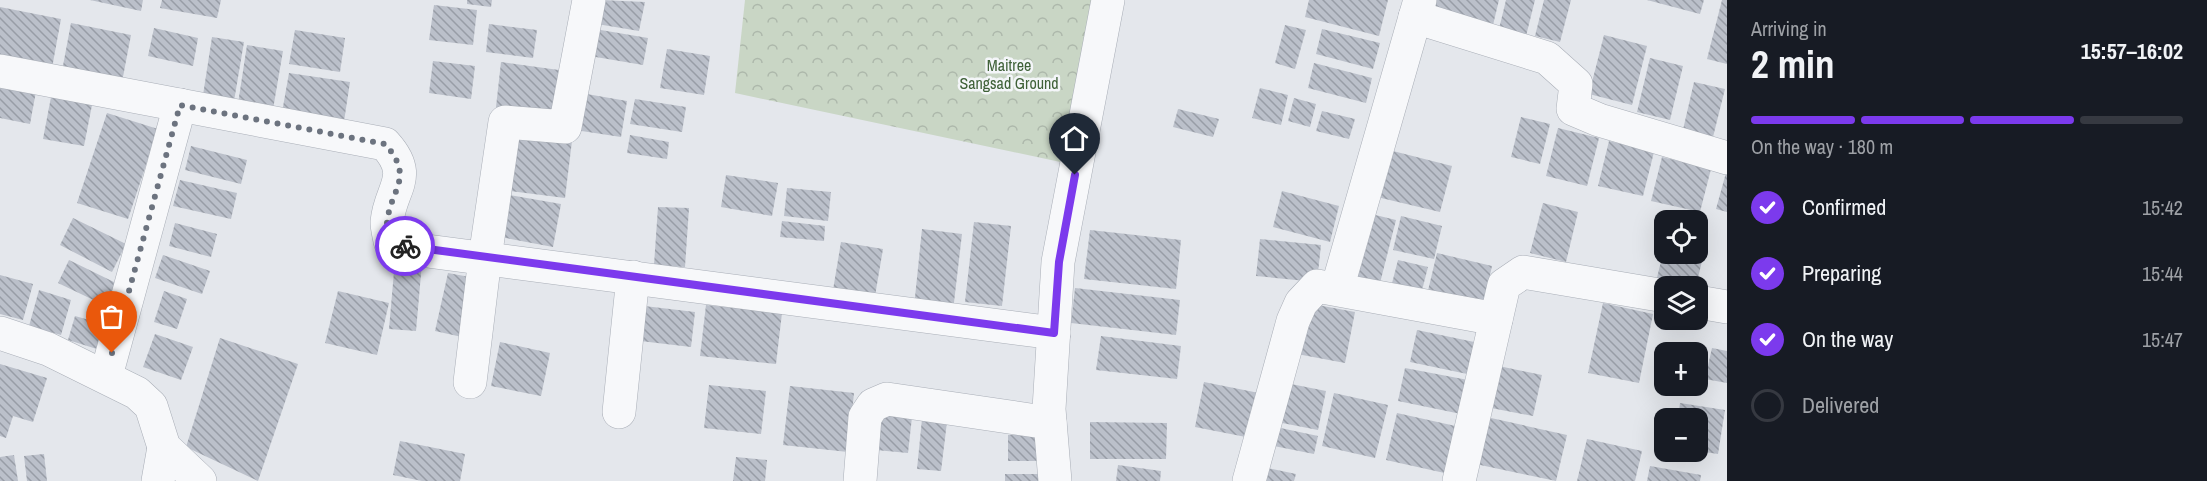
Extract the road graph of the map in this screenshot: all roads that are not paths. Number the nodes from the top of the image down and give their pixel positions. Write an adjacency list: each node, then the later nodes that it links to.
1 (589, 0): 7 (street)
2 (1108, 0): 15 (street)
3 (1417, 9): 6 (street); 9 (street)
4 (0, 71): 5 (street)
5 (180, 105): 7 (street); 16 (street)
6 (1727, 158)
7 (485, 258): 8 (street); 17 (street)
8 (633, 278): 15 (street); 18 (street)
9 (1337, 289): 13 (street); 25 (street)
10 (1654, 294): 13 (street)
11 (1708, 304): 12 (street)
12 (1727, 307)
13 (1496, 320): 26 (street)
14 (0, 333): 16 (street)
15 (1054, 333): 19 (street)
16 (106, 376): 20 (street)
17 (470, 382)
18 (619, 412)
19 (1050, 423): 23 (street); 24 (street)
20 (164, 447): 21 (street); 22 (street)
21 (158, 481)
22 (200, 481)
23 (860, 481)
24 (1055, 481)
25 (1249, 481)
26 (1459, 481)

